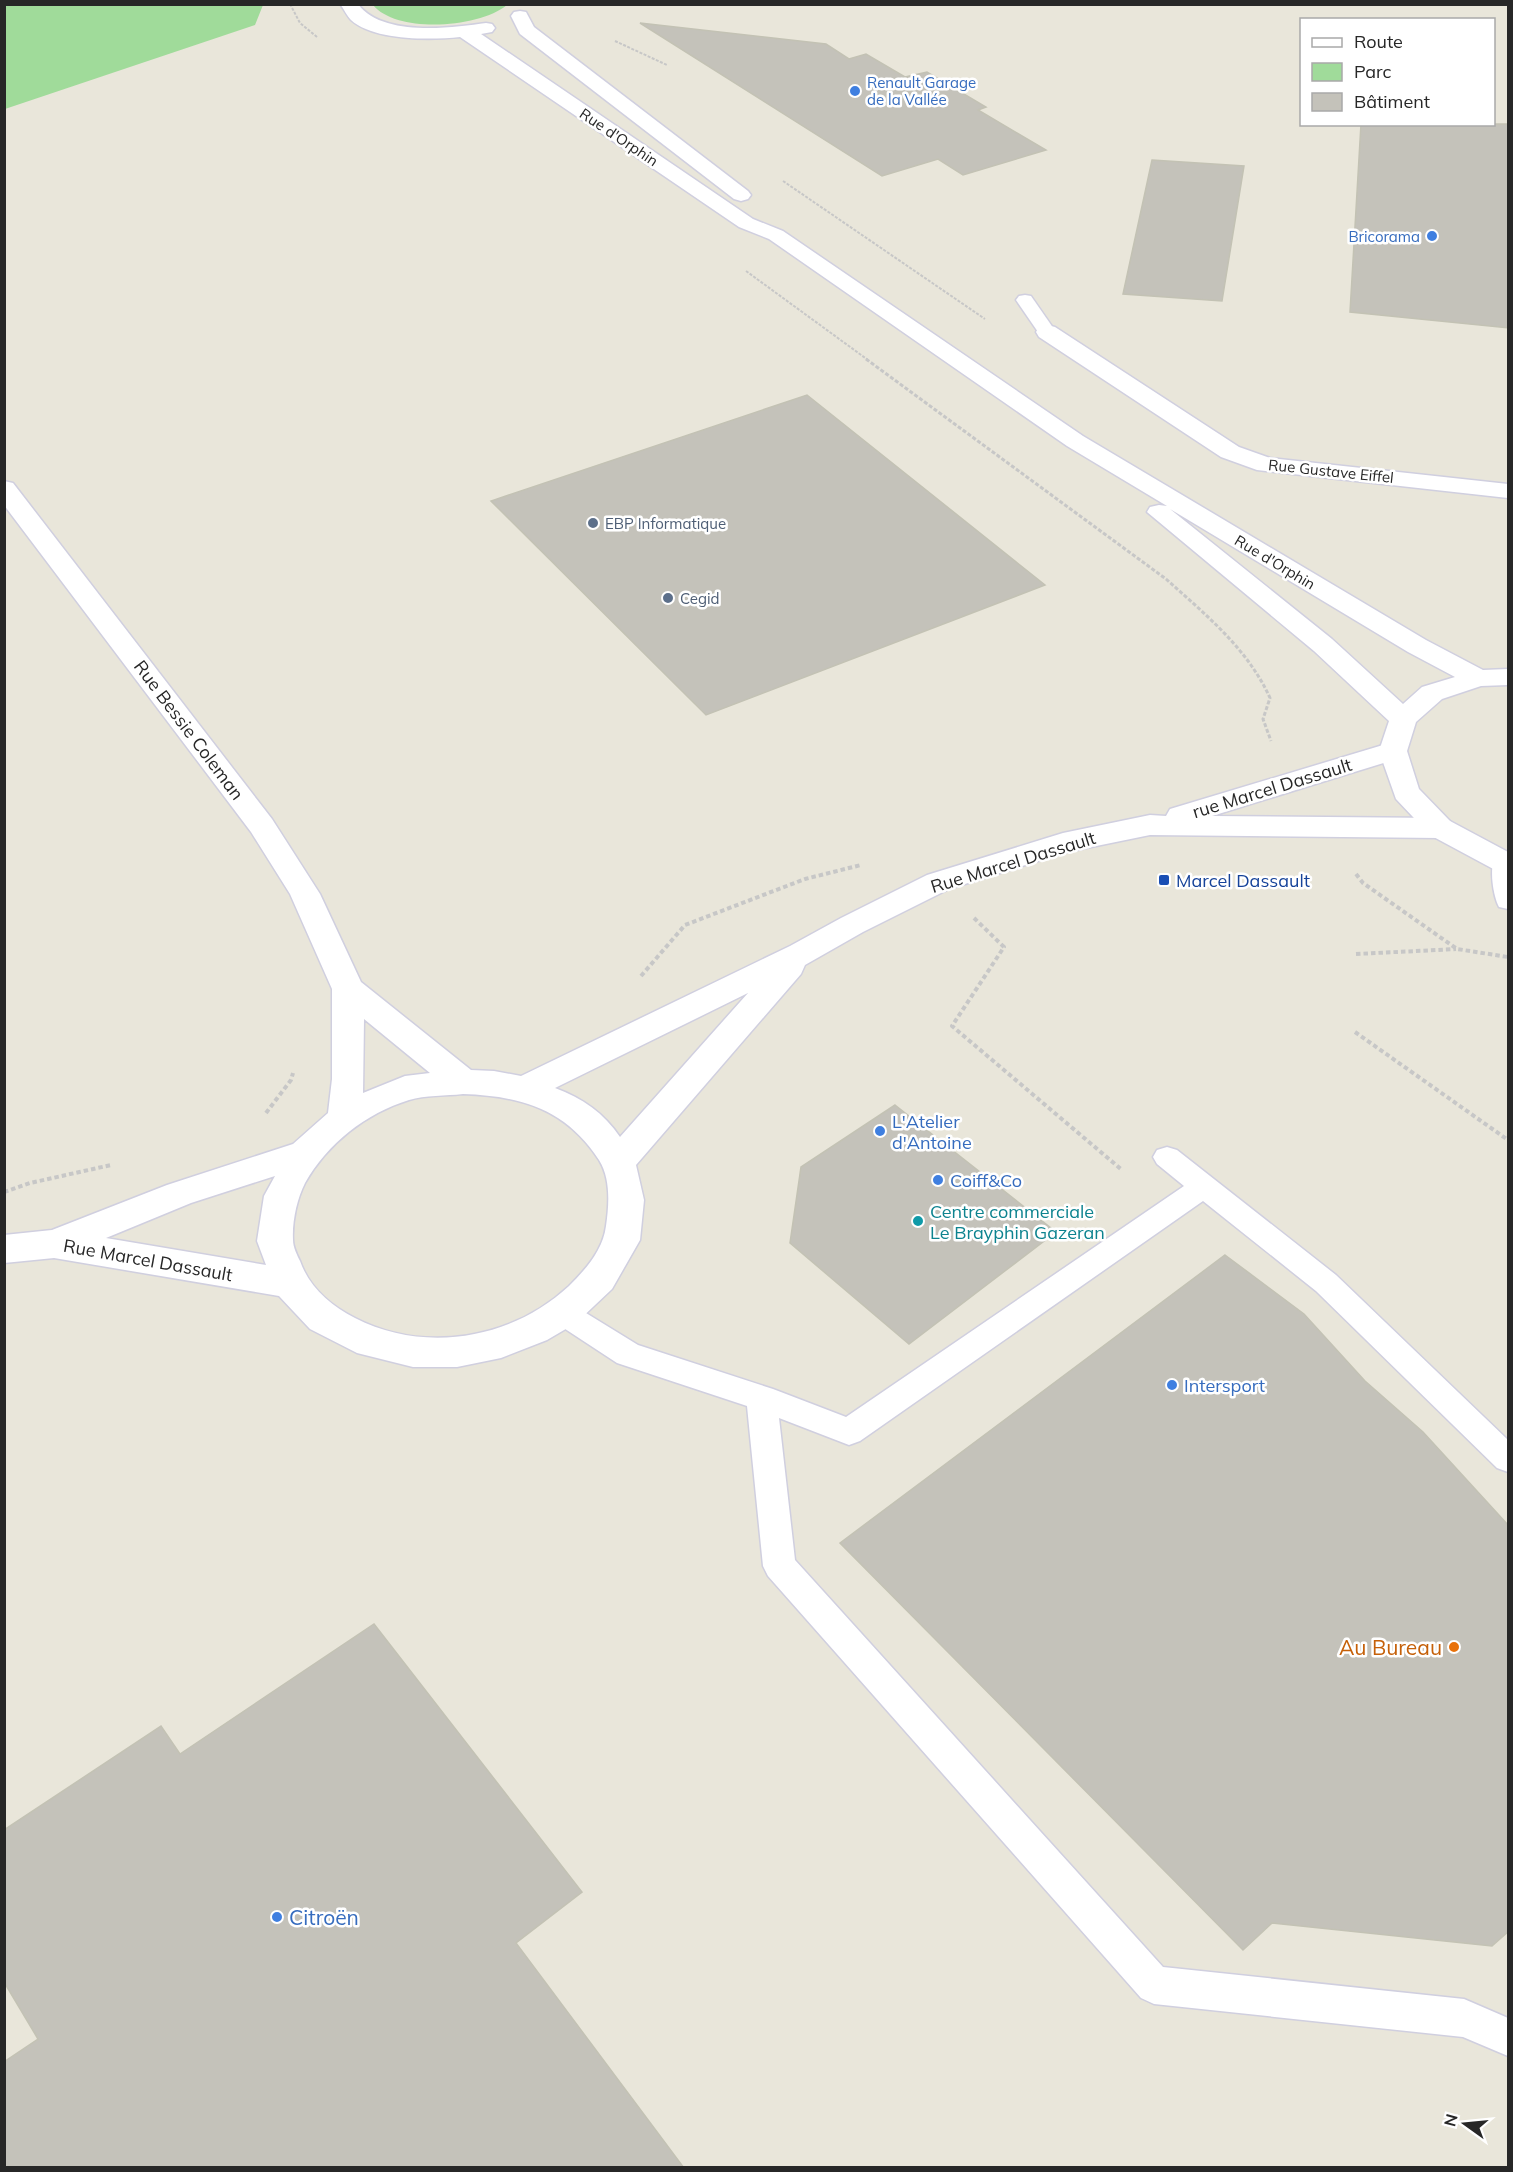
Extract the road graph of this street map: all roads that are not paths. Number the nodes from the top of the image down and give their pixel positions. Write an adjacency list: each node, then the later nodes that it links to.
1 (349, 4): 2 (street)
2 (465, 32): 3 (street, Rue d'Orphin); 3 (street, Rue d'Orphin)
3 (777, 235): 6 (street, Rue d'Orphin)
4 (1025, 300): 5 (lane)
5 (1047, 332): 8 (street, Rue Gustave Eiffel)
6 (1075, 441): 10 (street, Rue d'Orphin); 11 (street, Rue d'Orphin)
7 (4, 488): 18 (street, Rue Bessie Coleman)
8 (1509, 491)
9 (1509, 677): 10 (street)
10 (1478, 678): 11 (street)
11 (1403, 719): 12 (street)
12 (1393, 751): 13 (street, rue Marcel Dassault); 14 (street)
13 (1150, 825): 14 (street, Rue Marcel Dassault); 17 (street, Rue Marcel Dassault)
14 (1440, 828): 15 (street)
15 (1507, 863): 16 (lane)
16 (1509, 901)
17 (801, 954): 20 (street, Rue Marcel Dassault); 24 (street)
18 (348, 989): 19 (street); 21 (street)
19 (462, 1082): 20 (street); 21 (street)
20 (524, 1089): 24 (street)
21 (344, 1119): 22 (street)
22 (305, 1153): 26 (street); 28 (street)
23 (1167, 1157): 25 (lane)
24 (618, 1162): 29 (street)
25 (1204, 1186): 30 (lane); 31 (lane)
26 (54, 1244): 27 (street, Rue Marcel Dassault); 28 (street, Rue Marcel Dassault)
27 (4, 1249)
28 (290, 1284): 29 (street)
29 (563, 1313): 30 (lane)
30 (762, 1398): 32 (lane)
31 (1509, 1459)
32 (1509, 2037)

